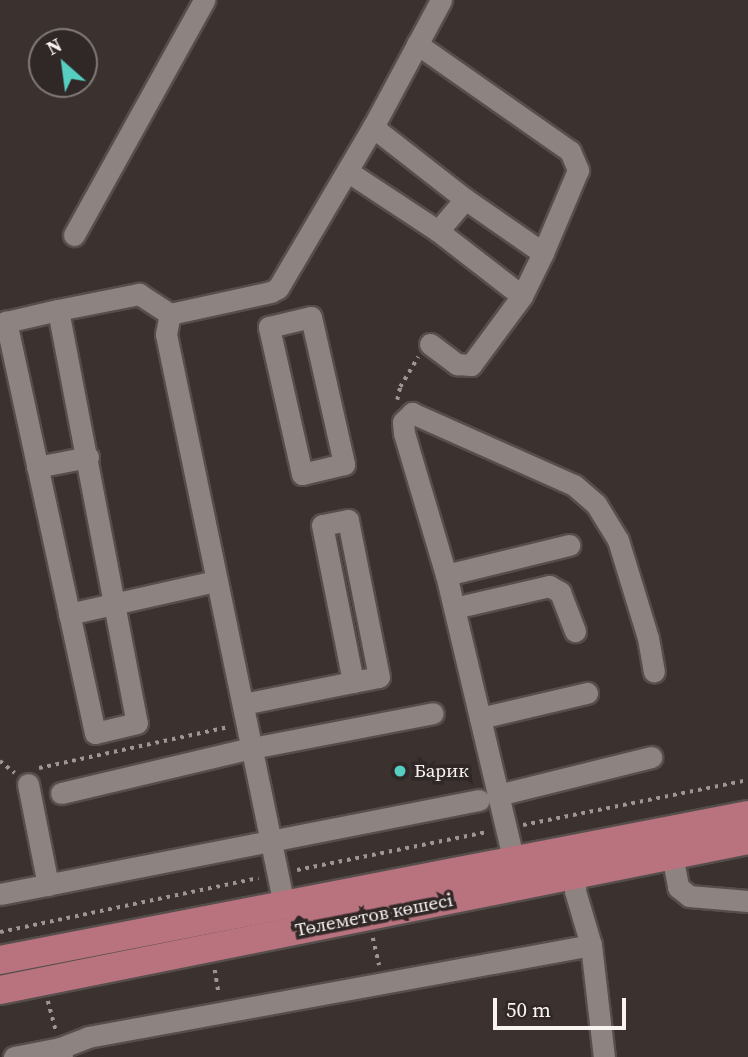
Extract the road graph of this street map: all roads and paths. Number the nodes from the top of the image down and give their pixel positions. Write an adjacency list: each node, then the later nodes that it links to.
1 (204, 0): 8 (street)
2 (442, 0): 3 (street)
3 (417, 44): 4 (street); 9 (street)
4 (373, 127): 5 (street); 6 (street)
5 (347, 171): 7 (street); 10 (street)
6 (465, 199): 7 (street); 9 (street)
7 (438, 231): 11 (street)
8 (74, 235)
9 (543, 253): 11 (street)
10 (271, 292): 13 (street); 15 (street)
11 (522, 296): 16 (street)
12 (58, 310): 13 (street); 14 (street); 18 (street)
13 (170, 314): 22 (street)
14 (3, 323): 19 (street)
15 (278, 325): 15 (street)
16 (430, 344): 17 (path)
17 (403, 422): 21 (street); 27 (street)
18 (88, 457): 19 (street); 23 (street)
19 (37, 467): 25 (street)
20 (569, 545): 21 (street)
21 (446, 575): 24 (street)
22 (216, 581): 23 (street); 31 (street)
23 (117, 602): 25 (street); 25 (street)
24 (454, 608): 26 (street); 32 (street)
25 (69, 614)
26 (575, 631)
27 (654, 671)
28 (353, 682): 28 (street); 31 (street)
29 (587, 693): 32 (street)
30 (433, 713): 33 (street)
31 (245, 714): 33 (street); 36 (path)
32 (480, 718): 38 (street)
33 (252, 748): 37 (street); 41 (street)
34 (652, 757): 38 (street)
35 (748, 780): 40 (path)
36 (28, 784): 47 (street)
37 (61, 793)
38 (489, 797): 40 (street); 41 (street)
39 (748, 815): 45 (main road, Төлеметов көшесі)
40 (506, 829): 44 (path); 45 (street)
41 (271, 840): 44 (street); 47 (street)
42 (748, 840): 43 (main road, Төлеметов көшесі)
43 (672, 855): 46 (main road, Төлеметов көшесі); 49 (street)
44 (279, 874): 50 (street); 51 (path)
45 (516, 874): 46 (main road, Төлеметов көшесі); 50 (main road, Төлеметов көшесі); 57 (main road, Төлеметов көшесі)
46 (576, 874): 53 (street)
47 (48, 885): 48 (street)
48 (0, 894)
49 (748, 901)
50 (284, 905): 54 (main road, Төлеметов көшесі)
51 (0, 932)
52 (372, 932): 56 (path)
53 (591, 945): 56 (street); 62 (street)
54 (0, 960)
55 (214, 965): 59 (path)
56 (383, 984): 59 (street)
57 (0, 990)
58 (47, 999): 60 (path)
59 (222, 1014): 60 (street)
60 (61, 1053): 61 (street)
61 (14, 1057)
62 (604, 1057)

